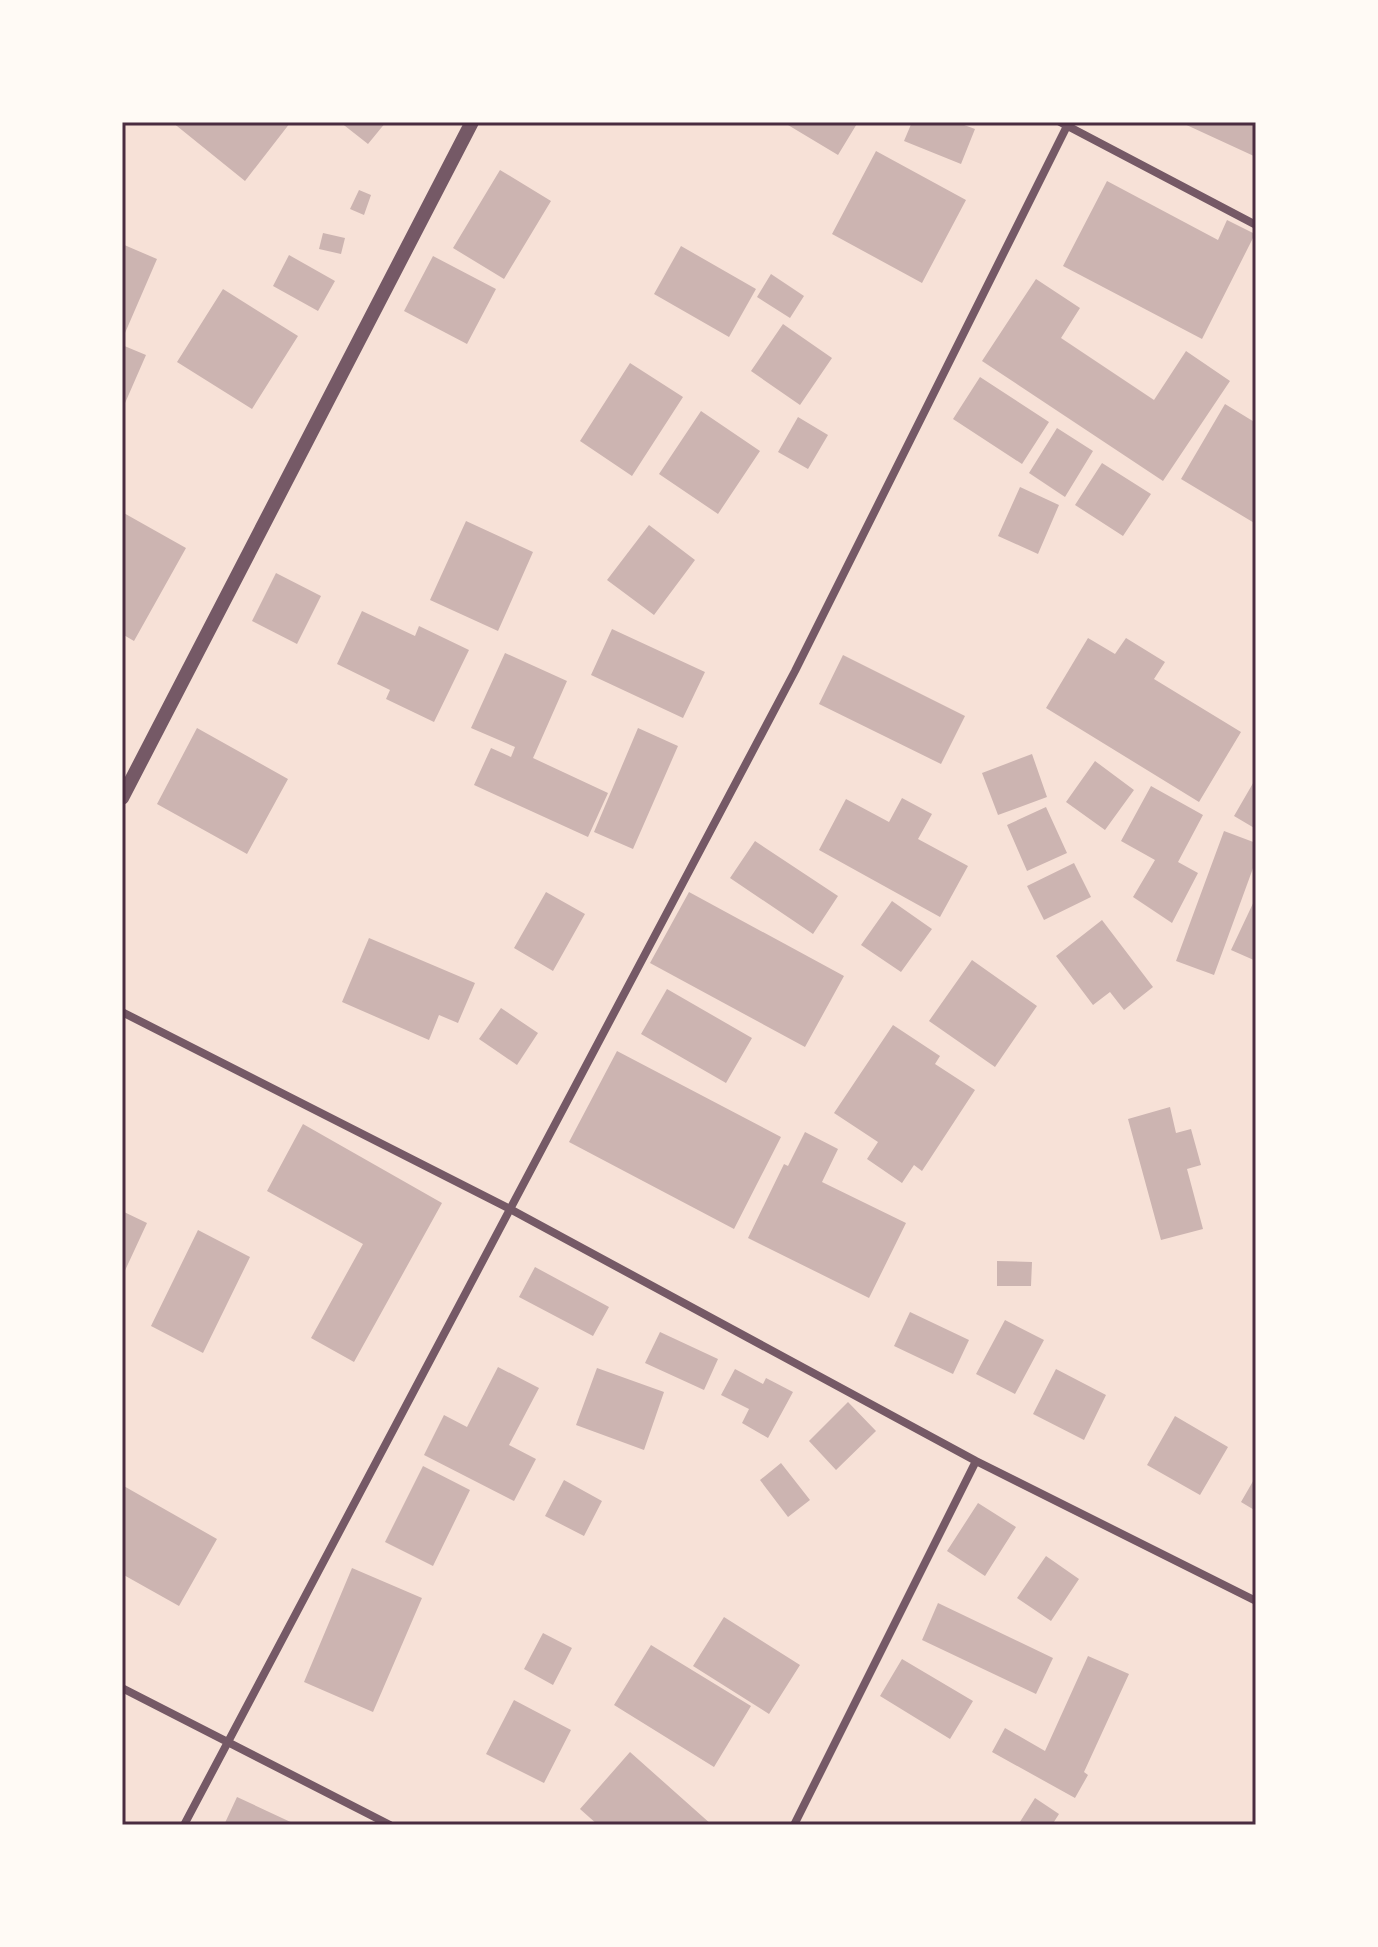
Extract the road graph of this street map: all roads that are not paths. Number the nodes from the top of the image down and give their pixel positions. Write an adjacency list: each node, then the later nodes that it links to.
1 (472, 122): 4 (street)
2 (1066, 123): 3 (street); 6 (street)
3 (1256, 225)
4 (122, 798)
5 (122, 1012): 6 (street)
6 (510, 1209): 7 (street); 10 (street)
7 (976, 1461): 8 (street); 13 (street)
8 (1256, 1601)
9 (122, 1688): 10 (street)
10 (226, 1741): 11 (street); 12 (street)
11 (184, 1825)
12 (390, 1825)
13 (794, 1825)

